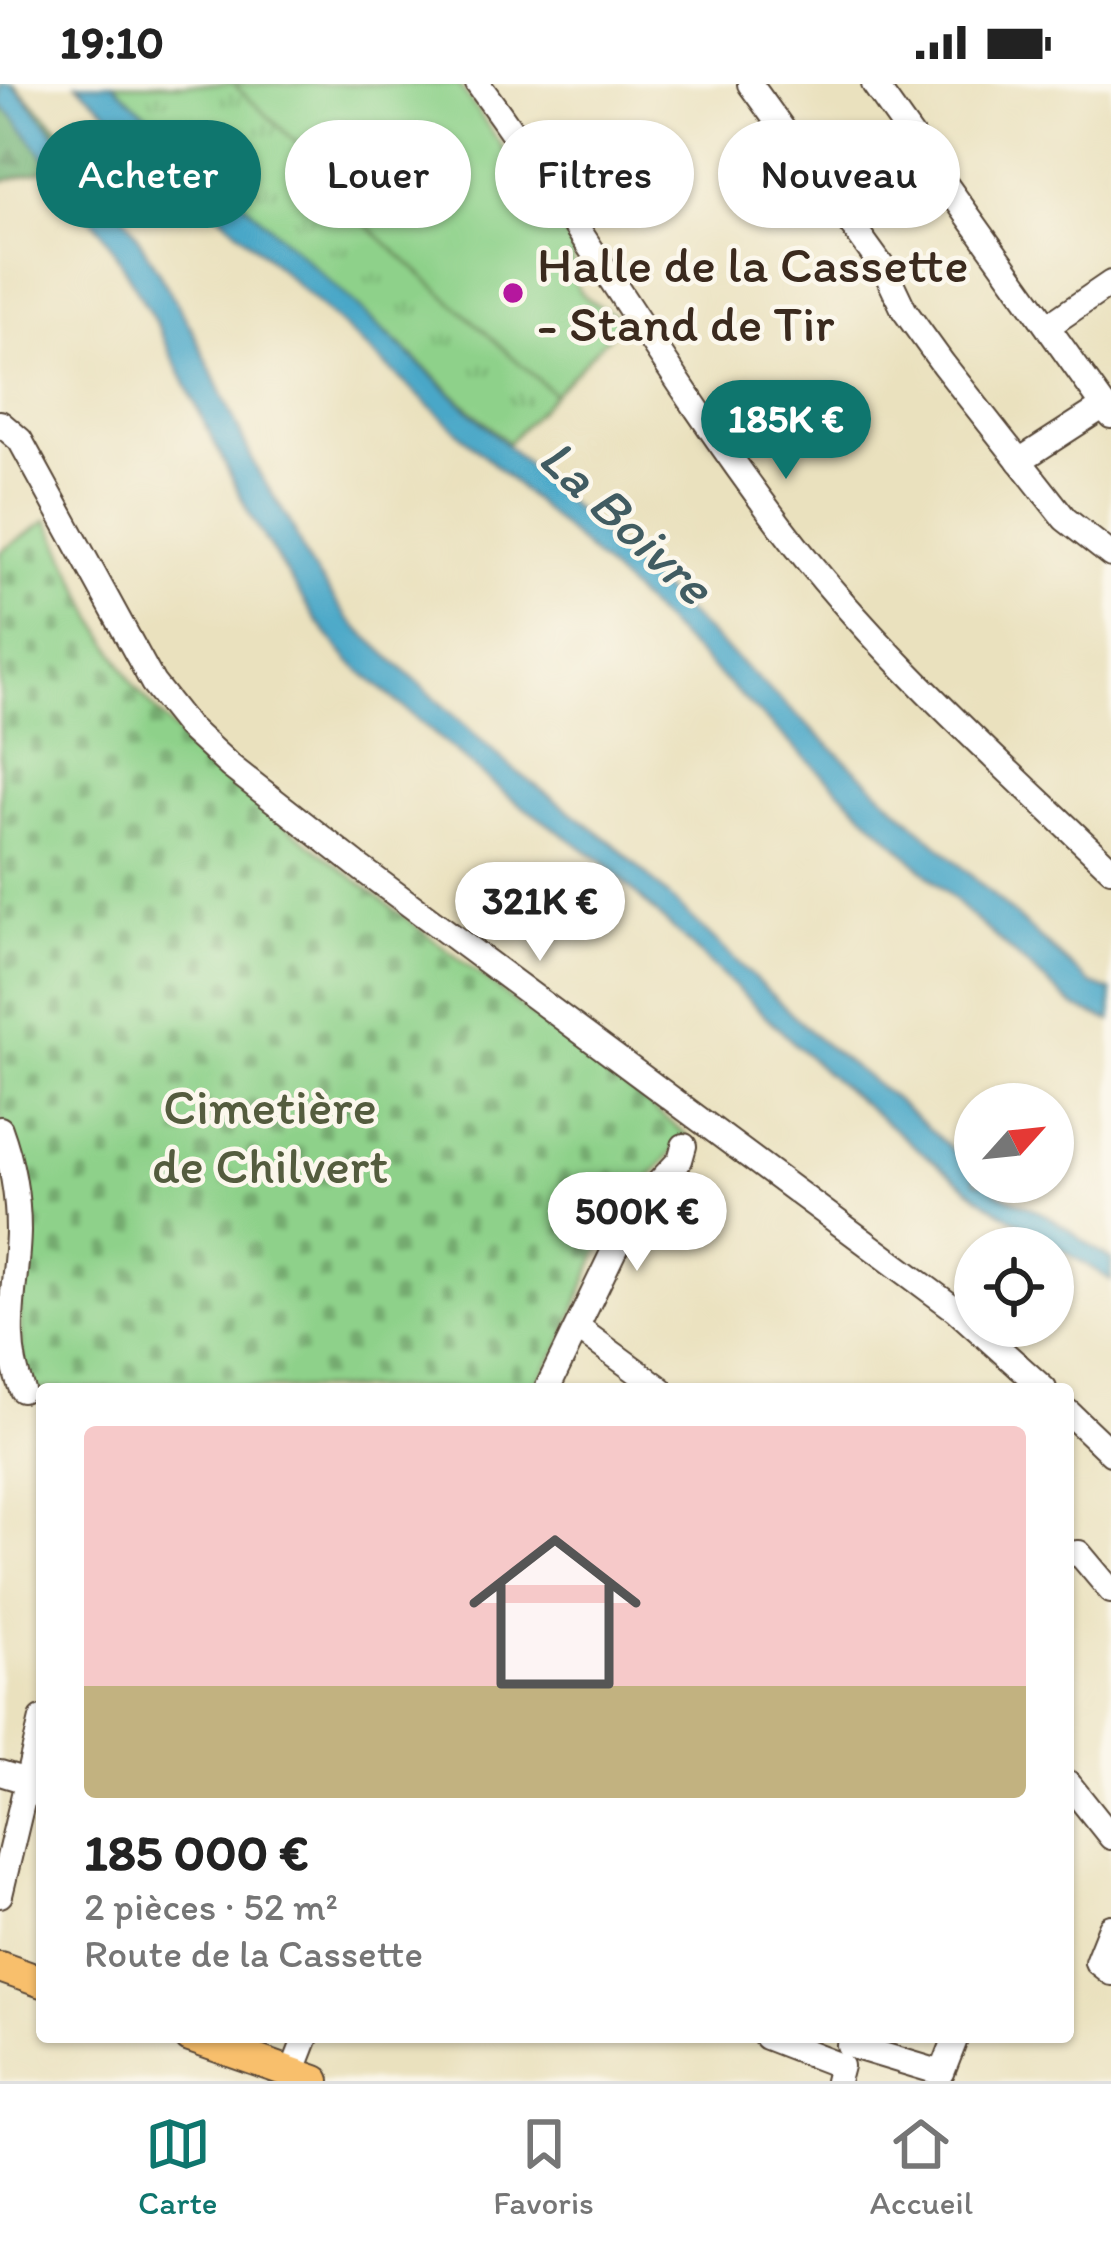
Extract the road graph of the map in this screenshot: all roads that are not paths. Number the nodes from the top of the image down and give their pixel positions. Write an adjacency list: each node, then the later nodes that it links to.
1 (478, 84): 10 (street)
2 (750, 84): 8 (street)
3 (874, 84): 5 (street)
4 (1111, 283): 5 (street)
5 (1048, 326): 6 (street)
6 (1107, 411): 8 (street)
7 (0, 423): 17 (street)
8 (1019, 461): 9 (street)
9 (1111, 555)
10 (1111, 869)
11 (0, 1129): 13 (street)
12 (684, 1146): 14 (street)
13 (4, 1155): 18 (street)
14 (579, 1329): 15 (street); 16 (street)
15 (551, 1383)
16 (653, 1383)
17 (1037, 1383)
18 (21, 1390)
19 (1074, 1418): 20 (street)
20 (1111, 1453)
21 (1074, 1553): 22 (street)
22 (1111, 1591)
23 (0, 1773): 24 (street)
24 (34, 1784): 27 (street)
25 (1074, 1791): 26 (street)
26 (1111, 1837)
27 (0, 1895)
28 (1111, 1927): 30 (street)
29 (0, 1967): 31 (main road)
30 (1111, 1973)
31 (36, 1980)
32 (207, 2043): 37 (main road)
33 (306, 2043): 37 (street)
34 (790, 2043): 36 (street)
35 (954, 2043): 36 (street)
36 (845, 2057)
37 (303, 2077)

